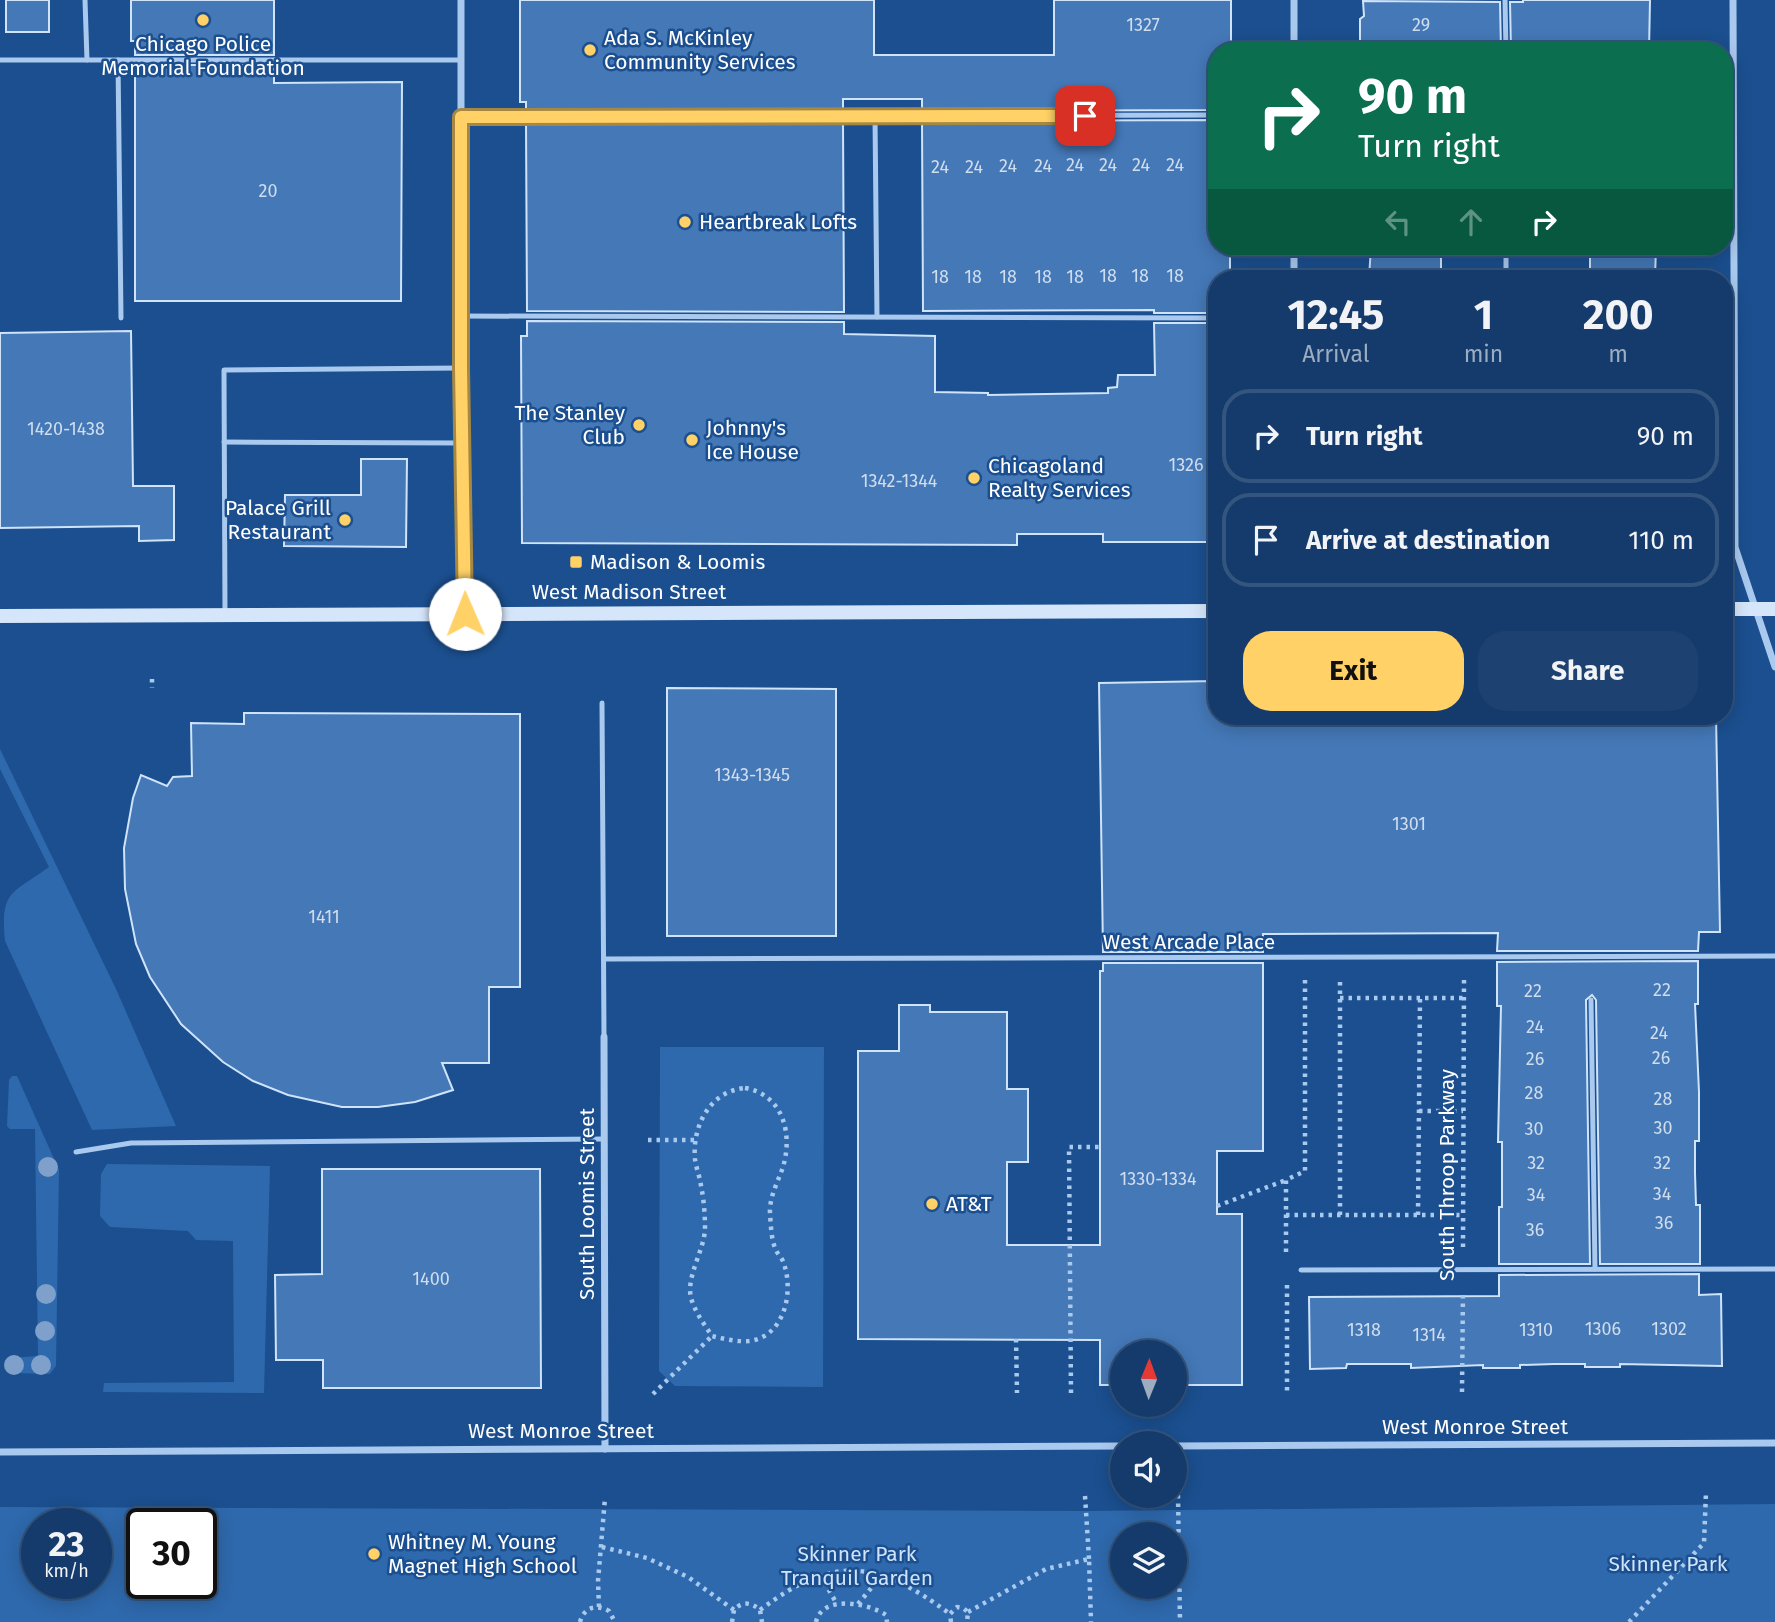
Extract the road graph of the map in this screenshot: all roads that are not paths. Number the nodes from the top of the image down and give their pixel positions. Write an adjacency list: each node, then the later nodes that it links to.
1 (85, 0): 9 (lane)
2 (461, 0): 11 (street)
3 (1294, 0): 6 (street)
4 (1506, 0): 7 (lane)
5 (1733, 0): 24 (street)
6 (1294, 42)
7 (1506, 42)
8 (0, 60): 9 (lane)
9 (87, 60): 10 (lane)
10 (118, 60): 11 (lane); 17 (lane)
11 (461, 60): 13 (street)
12 (1208, 115): 14 (lane)
13 (461, 117): 14 (lane); 15 (street)
14 (876, 117): 16 (lane)
15 (461, 316): 16 (lane); 19 (street)
16 (877, 317): 18 (lane)
17 (121, 318)
18 (1208, 318)
19 (461, 368): 20 (lane); 21 (street)
20 (224, 442): 21 (lane); 27 (lane)
21 (463, 443): 26 (street)
22 (1775, 608): 24 (main road)
23 (1733, 609): 24 (main road)
24 (1755, 609): 29 (street)
25 (1208, 611): 26 (main road, West Madison Street)
26 (465, 614): 27 (main road, West Madison Street)
27 (225, 615): 28 (main road, West Madison Street)
28 (0, 616)
29 (1775, 667)
30 (602, 703): 32 (lane, South Loomis Street)
31 (1775, 956): 32 (lane, West Arcade Place)
32 (604, 959): 34 (lane, South Loomis Street)
33 (1591, 1000): 37 (lane)
34 (604, 1037): 35 (street, South Loomis Street)
35 (604, 1139): 36 (lane); 43 (street, South Loomis Street)
36 (76, 1152)
37 (1595, 1269): 38 (lane); 39 (lane)
38 (1775, 1269)
39 (1301, 1270)
40 (1775, 1443): 42 (street, West Monroe Street)
41 (1110, 1446): 43 (street, West Monroe Street)
42 (1187, 1446)
43 (605, 1448): 44 (street, West Monroe Street)
44 (0, 1451)

